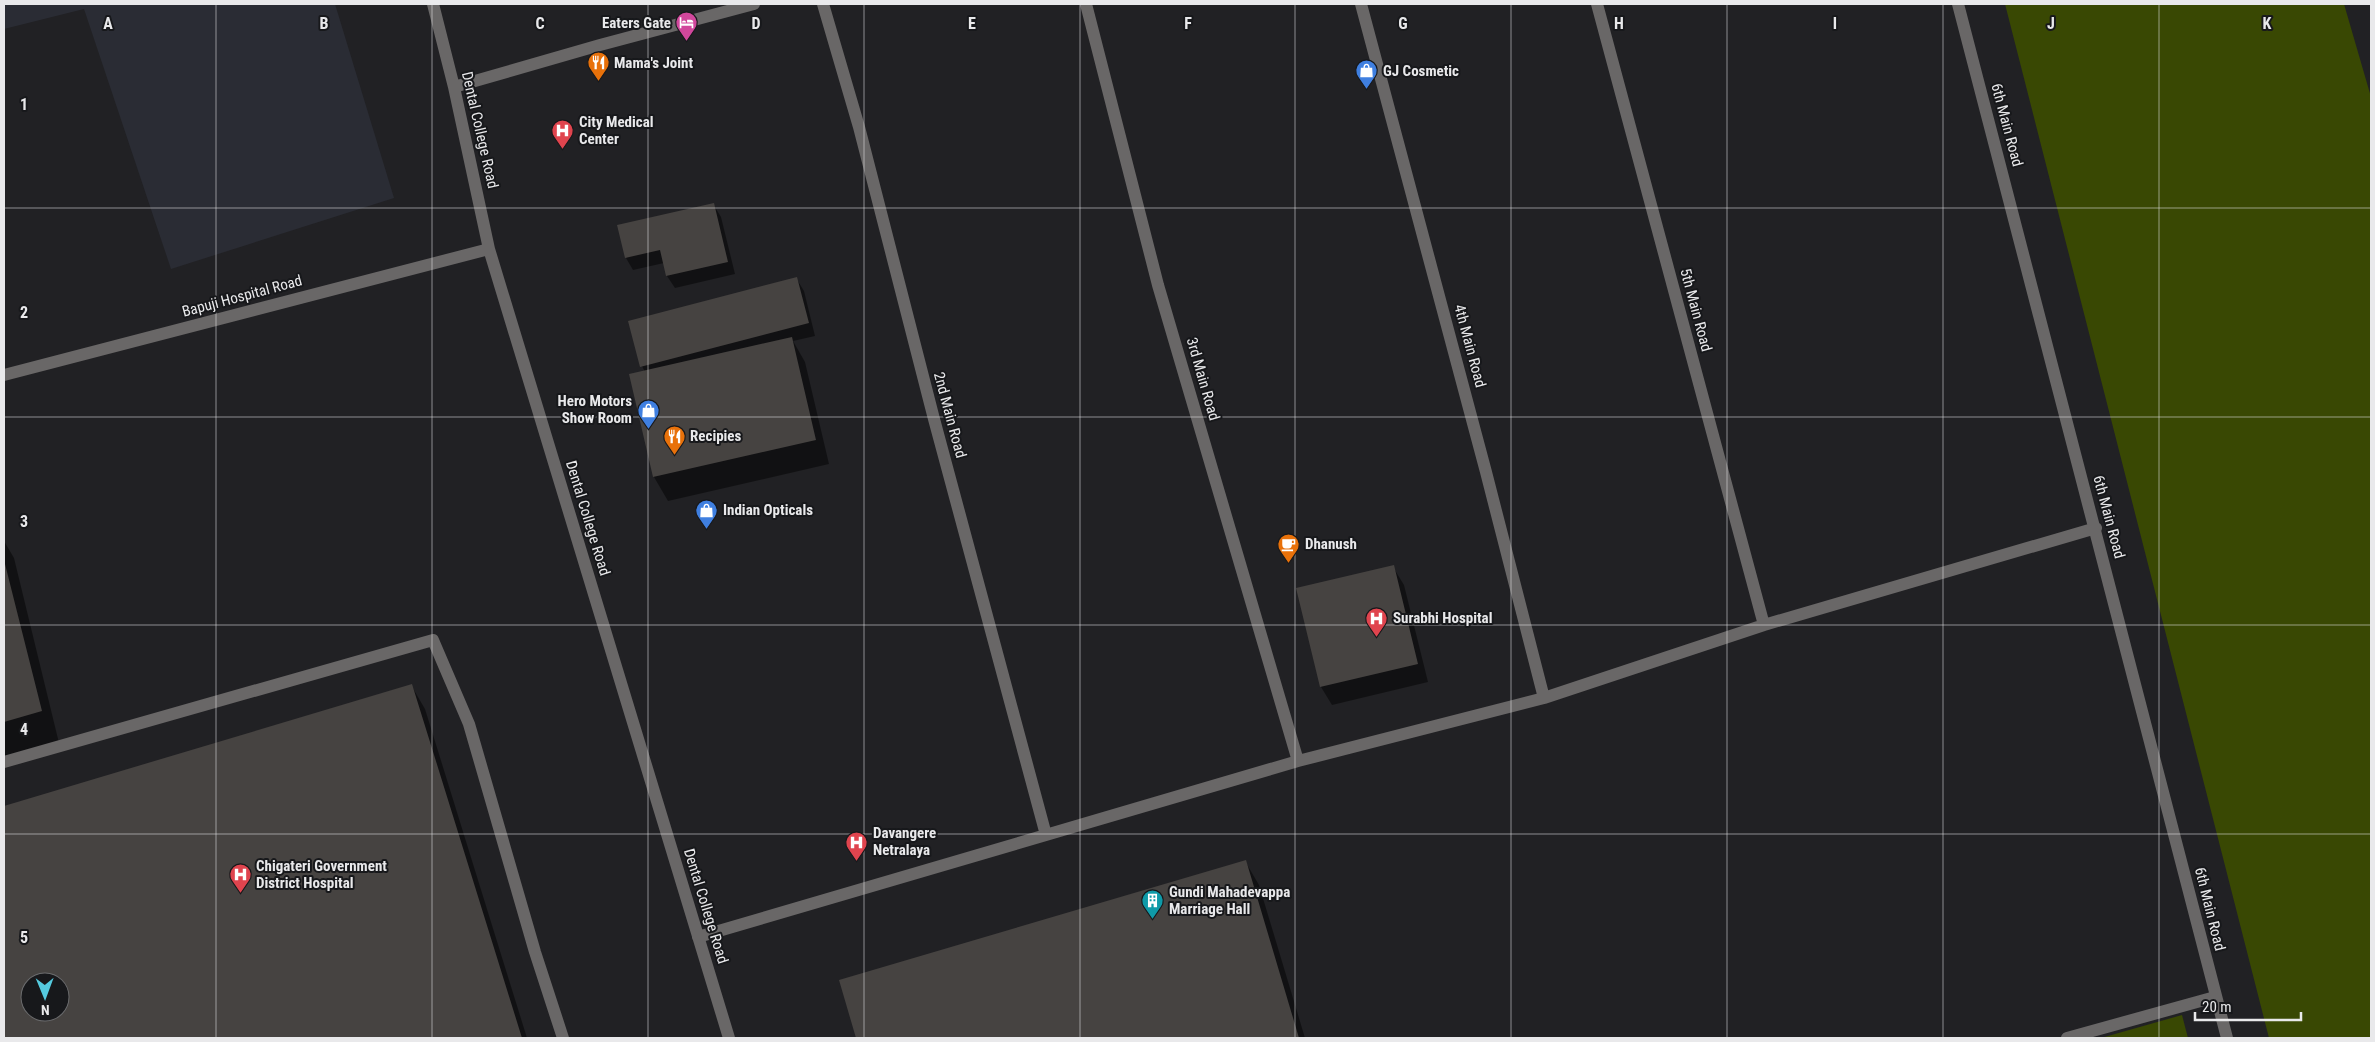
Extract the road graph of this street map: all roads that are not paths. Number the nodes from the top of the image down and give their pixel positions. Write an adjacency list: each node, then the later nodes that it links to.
1 (433, 4): 8 (street, Dental College Road)
2 (754, 4): 8 (street)
3 (823, 4): 16 (street, 2nd Main Road)
4 (1086, 4): 14 (street, 3rd Main Road)
5 (1361, 4): 13 (street, 4th Main Road)
6 (1597, 4): 12 (street, 5th Main Road)
7 (1958, 4): 11 (street, 6th Main Road)
8 (454, 87): 9 (street, Dental College Road)
9 (489, 249): 10 (street, Bapuji Hospital Road); 17 (street, Dental College Road)
10 (4, 375)
11 (2096, 528): 12 (street); 18 (street, 6th Main Road)
12 (1764, 625): 13 (street)
13 (1544, 698): 14 (street)
14 (1298, 761): 16 (street)
15 (4, 762): 19 (street)
16 (1046, 835): 17 (street)
17 (698, 938): 20 (street, Dental College Road)
18 (2215, 997): 21 (street); 22 (street, 6th Main Road)
19 (563, 1038)
20 (729, 1038)
21 (2067, 1038)
22 (2227, 1038)

